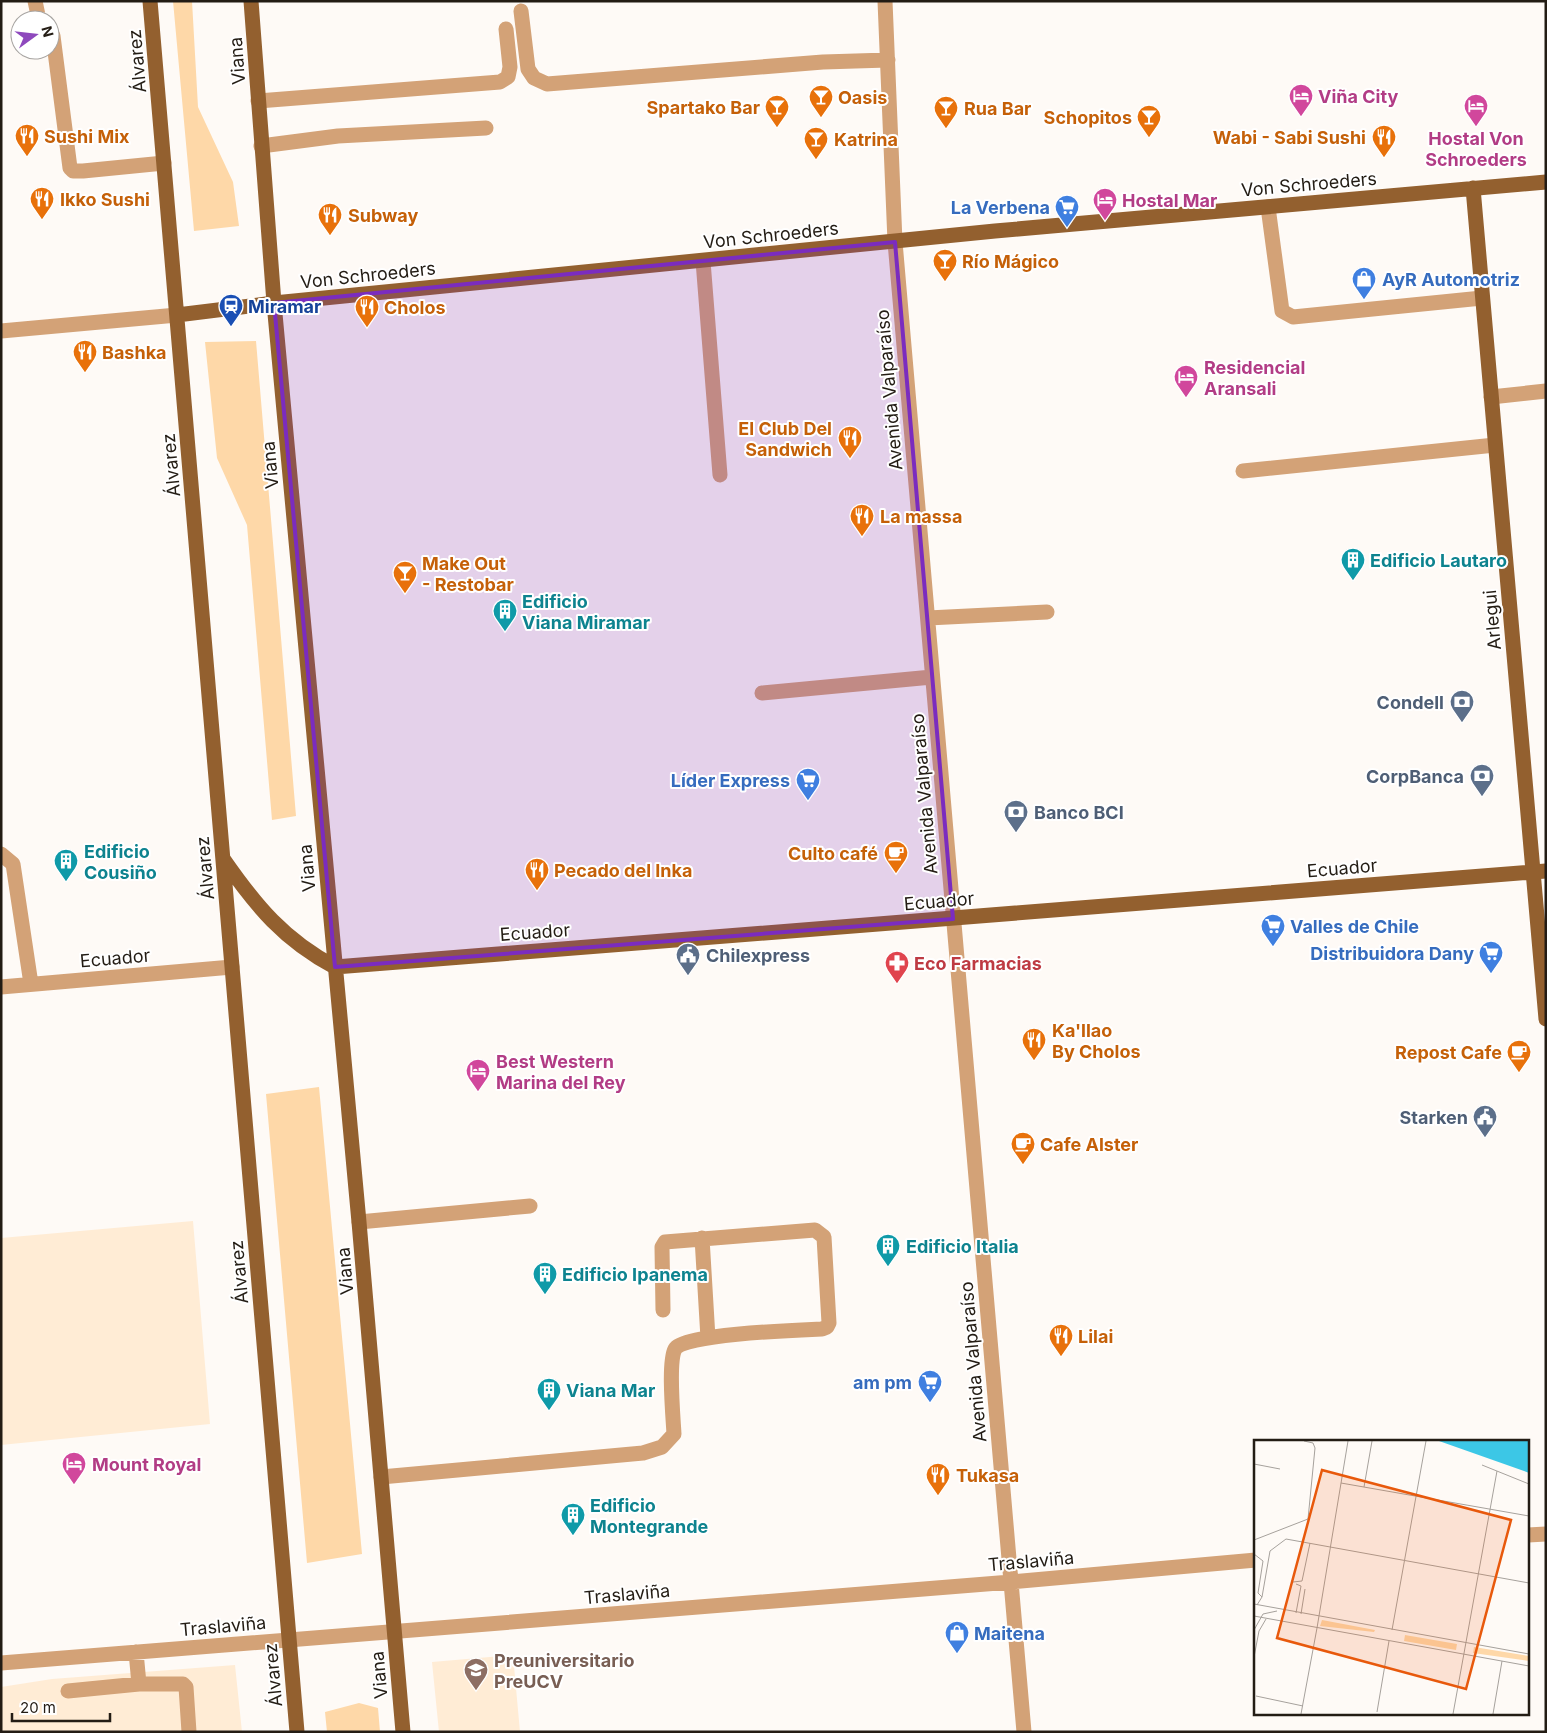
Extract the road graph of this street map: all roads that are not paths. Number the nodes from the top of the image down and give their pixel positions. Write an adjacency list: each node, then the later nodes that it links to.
1 (150, 1): 11 (main road, Álvarez)
2 (251, 1): 8 (main road, Viana)
3 (885, 1): 7 (street, Avenida Valparaíso)
4 (521, 11): 7 (street)
5 (506, 30): 8 (street)
6 (56, 60): 11 (street)
7 (888, 60): 15 (street, Avenida Valparaíso)
8 (258, 101): 10 (main road, Viana)
9 (486, 128): 10 (street)
10 (262, 146): 18 (main road, Viana)
11 (164, 163): 19 (main road, Álvarez)
12 (1546, 182): 13 (main road, Von Schroeders)
13 (1473, 188): 14 (main road, Von Schroeders); 17 (main road, Arlegui)
14 (1268, 207): 15 (main road, Von Schroeders); 17 (street)
15 (895, 242): 16 (main road, Von Schroeders); 27 (street, Avenida Valparaíso)
16 (703, 261): 18 (main road, Von Schroeders); 25 (street)
17 (1482, 298): 22 (main road, Arlegui)
18 (274, 303): 19 (main road, Von Schroeders); 35 (main road, Viana)
19 (177, 315): 20 (street, Von Schroeders); 31 (main road, Álvarez)
20 (1, 331)
21 (1546, 391): 22 (street)
22 (1491, 397): 23 (main road, Arlegui)
23 (1495, 445): 24 (street); 32 (main road, Arlegui)
24 (1243, 471)
25 (720, 474)
26 (1048, 612): 27 (street)
27 (928, 618): 28 (street, Avenida Valparaíso)
28 (932, 677): 29 (street); 33 (street, Avenida Valparaíso)
29 (762, 693)
30 (1, 854): 36 (street)
31 (223, 859): 34 (main road, Álvarez); 35 (main road)
32 (1539, 871): 33 (main road, Ecuador); 38 (main road, Arlegui)
33 (953, 919): 35 (main road, Ecuador); 48 (street, Avenida Valparaíso)
34 (232, 967): 36 (street, Ecuador); 50 (main road, Álvarez)
35 (335, 967): 40 (main road, Viana)
36 (31, 984): 37 (street, Ecuador)
37 (1, 987)
38 (1546, 1019)
39 (530, 1206): 40 (street)
40 (359, 1222): 44 (main road, Viana)
41 (702, 1238): 42 (street); 43 (street); 43 (street)
42 (663, 1310)
43 (708, 1338): 44 (street)
44 (381, 1477): 49 (main road, Viana)
45 (1546, 1534): 46 (street)
46 (1530, 1535)
47 (1254, 1560): 48 (street, Traslaviña)
48 (1011, 1582): 49 (street, Traslaviña); 58 (street, Avenida Valparaíso)
49 (394, 1631): 50 (street, Traslaviña); 57 (main road, Viana)
50 (289, 1639): 51 (street, Traslaviña); 56 (main road, Álvarez)
51 (136, 1652): 52 (street, Traslaviña); 53 (street)
52 (1, 1663)
53 (139, 1684): 54 (street); 55 (street)
54 (68, 1691)
55 (189, 1732)
56 (297, 1732)
57 (403, 1732)
58 (1024, 1732)

